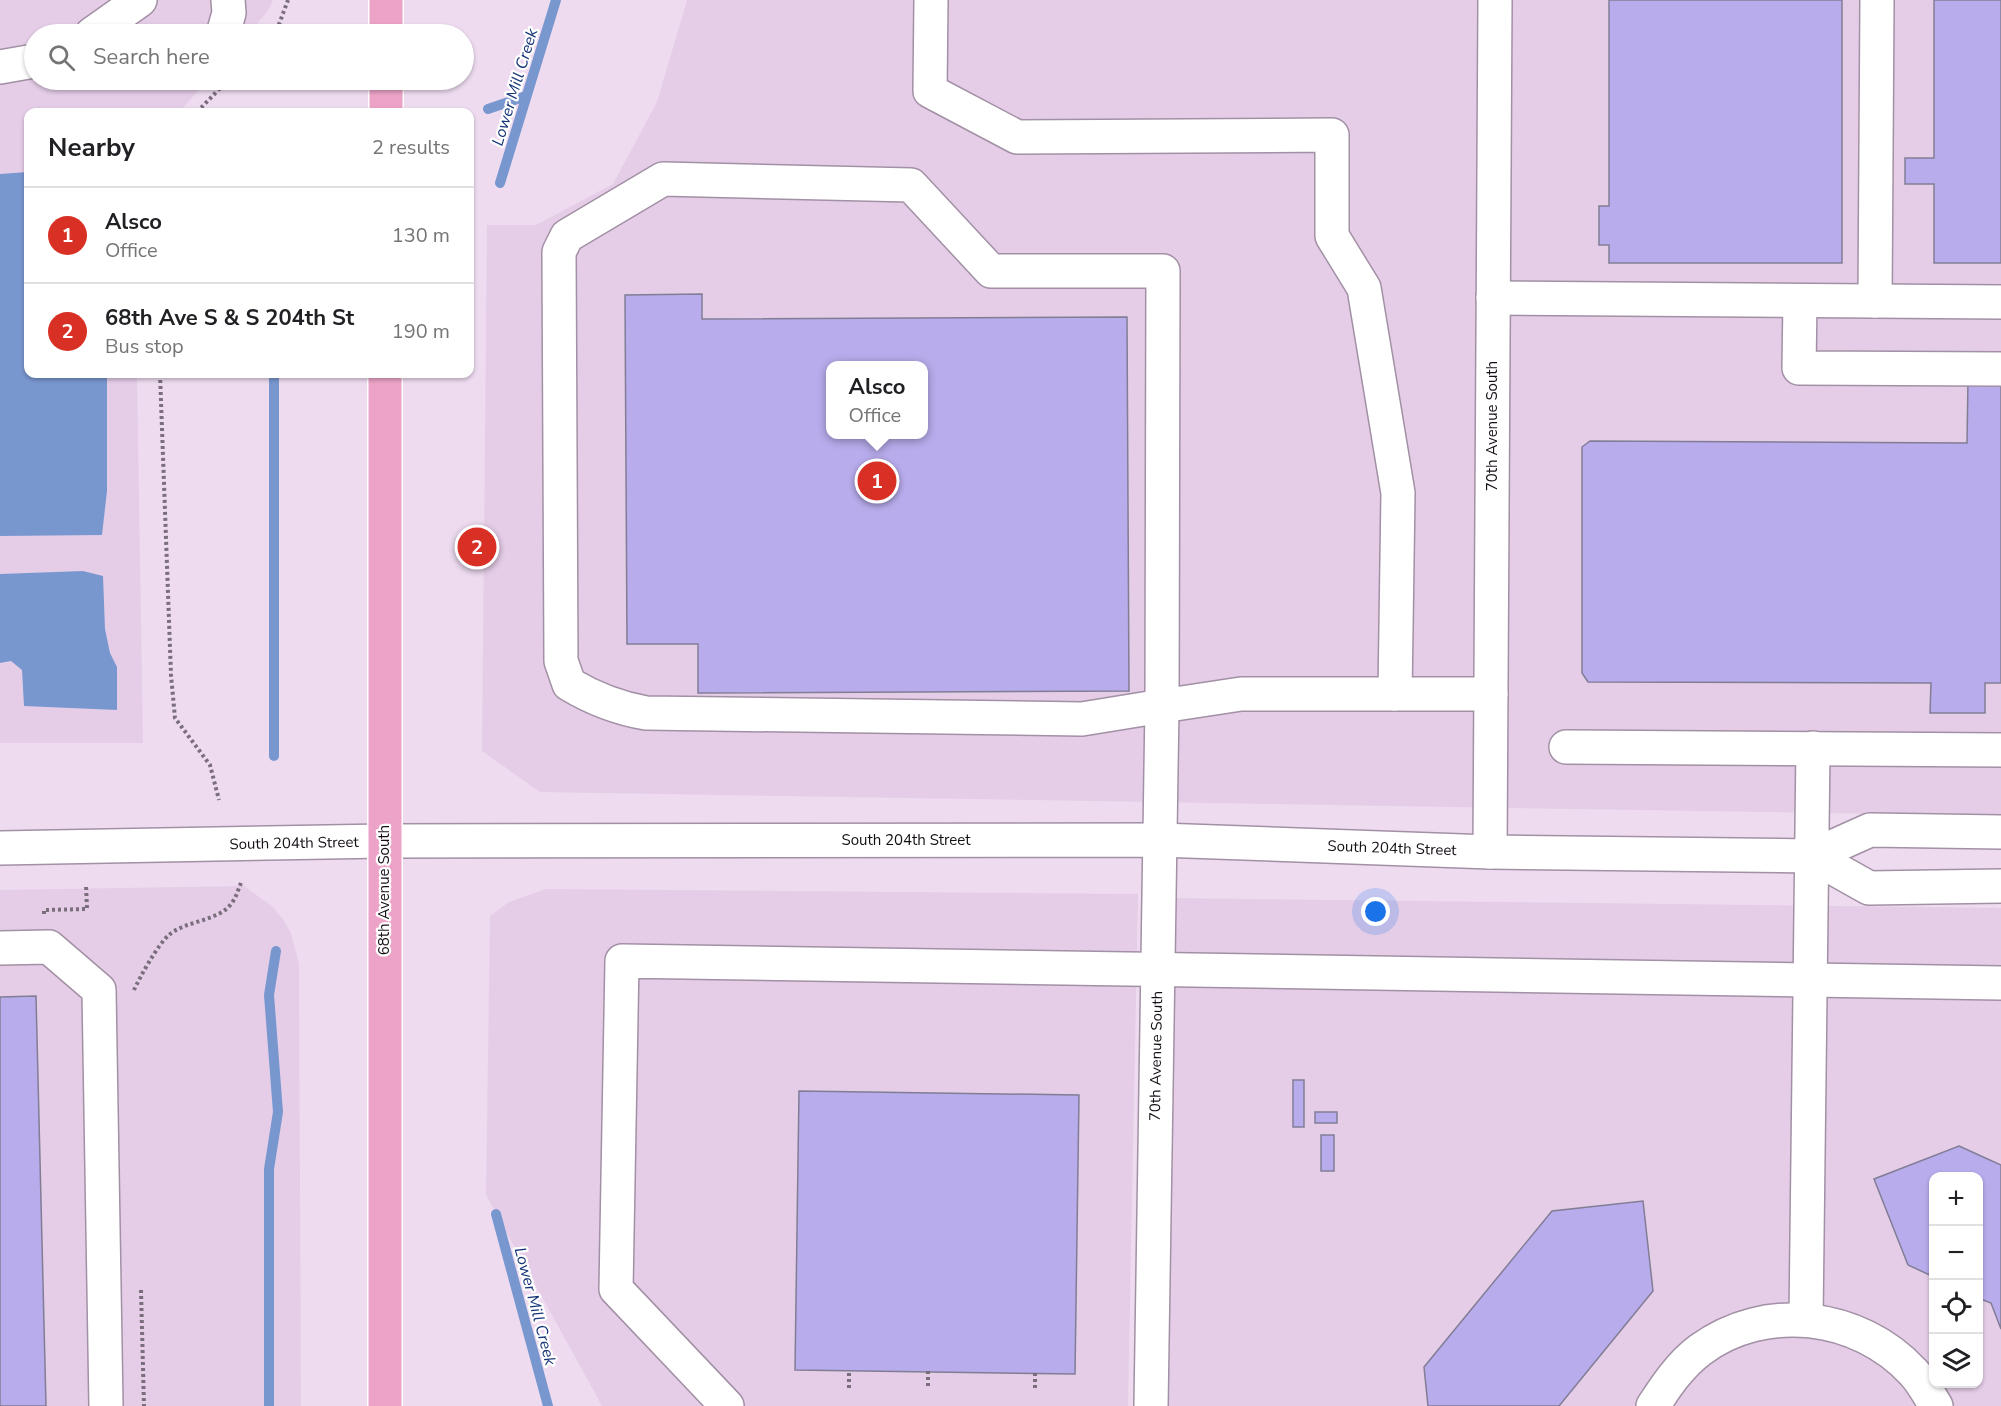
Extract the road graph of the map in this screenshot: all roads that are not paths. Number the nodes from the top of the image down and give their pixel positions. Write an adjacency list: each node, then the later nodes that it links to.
1 (140, 0): 7 (street)
2 (228, 0): 8 (street)
3 (387, 0): 9 (main road)
4 (931, 0): 20 (street)
5 (1495, 0): 14 (street, 70th Avenue South)
6 (1877, 0): 16 (street)
7 (106, 24)
8 (226, 24)
9 (386, 24)
10 (24, 63): 11 (street)
11 (0, 67)
12 (386, 90): 13 (main road)
13 (386, 108)
14 (1493, 298): 15 (street); 21 (street, 70th Avenue South)
15 (1800, 301): 16 (street); 18 (street)
16 (1875, 301): 17 (street)
17 (2001, 302)
18 (2001, 369)
19 (386, 378): 28 (main road, 68th Avenue South)
20 (1395, 694): 21 (street); 22 (street)
21 (1491, 694): 30 (street, 70th Avenue South)
22 (1162, 706): 22 (street); 27 (street, 70th Avenue South)
23 (1566, 747): 24 (street)
24 (1813, 748): 25 (street); 31 (street)
25 (2001, 750)
26 (2001, 832): 31 (street, South 204th Street)
27 (1160, 840): 28 (street, South 204th Street); 30 (street, South 204th Street); 34 (street, 70th Avenue South)
28 (384, 841): 29 (street, South 204th Street); 39 (main road, 68th Avenue South)
29 (0, 848)
30 (1490, 852): 31 (street, South 204th Street)
31 (1812, 856): 32 (street, South 204th Street); 35 (street)
32 (2001, 886)
33 (0, 948): 38 (street)
34 (1158, 971): 35 (street); 40 (street); 41 (street, 70th Avenue South)
35 (1811, 980): 36 (street); 37 (street)
36 (2001, 983)
37 (1806, 1319): 42 (street); 43 (street)
38 (106, 1406)
39 (385, 1406)
40 (727, 1406)
41 (1151, 1406)
42 (1653, 1406)
43 (1936, 1406)

